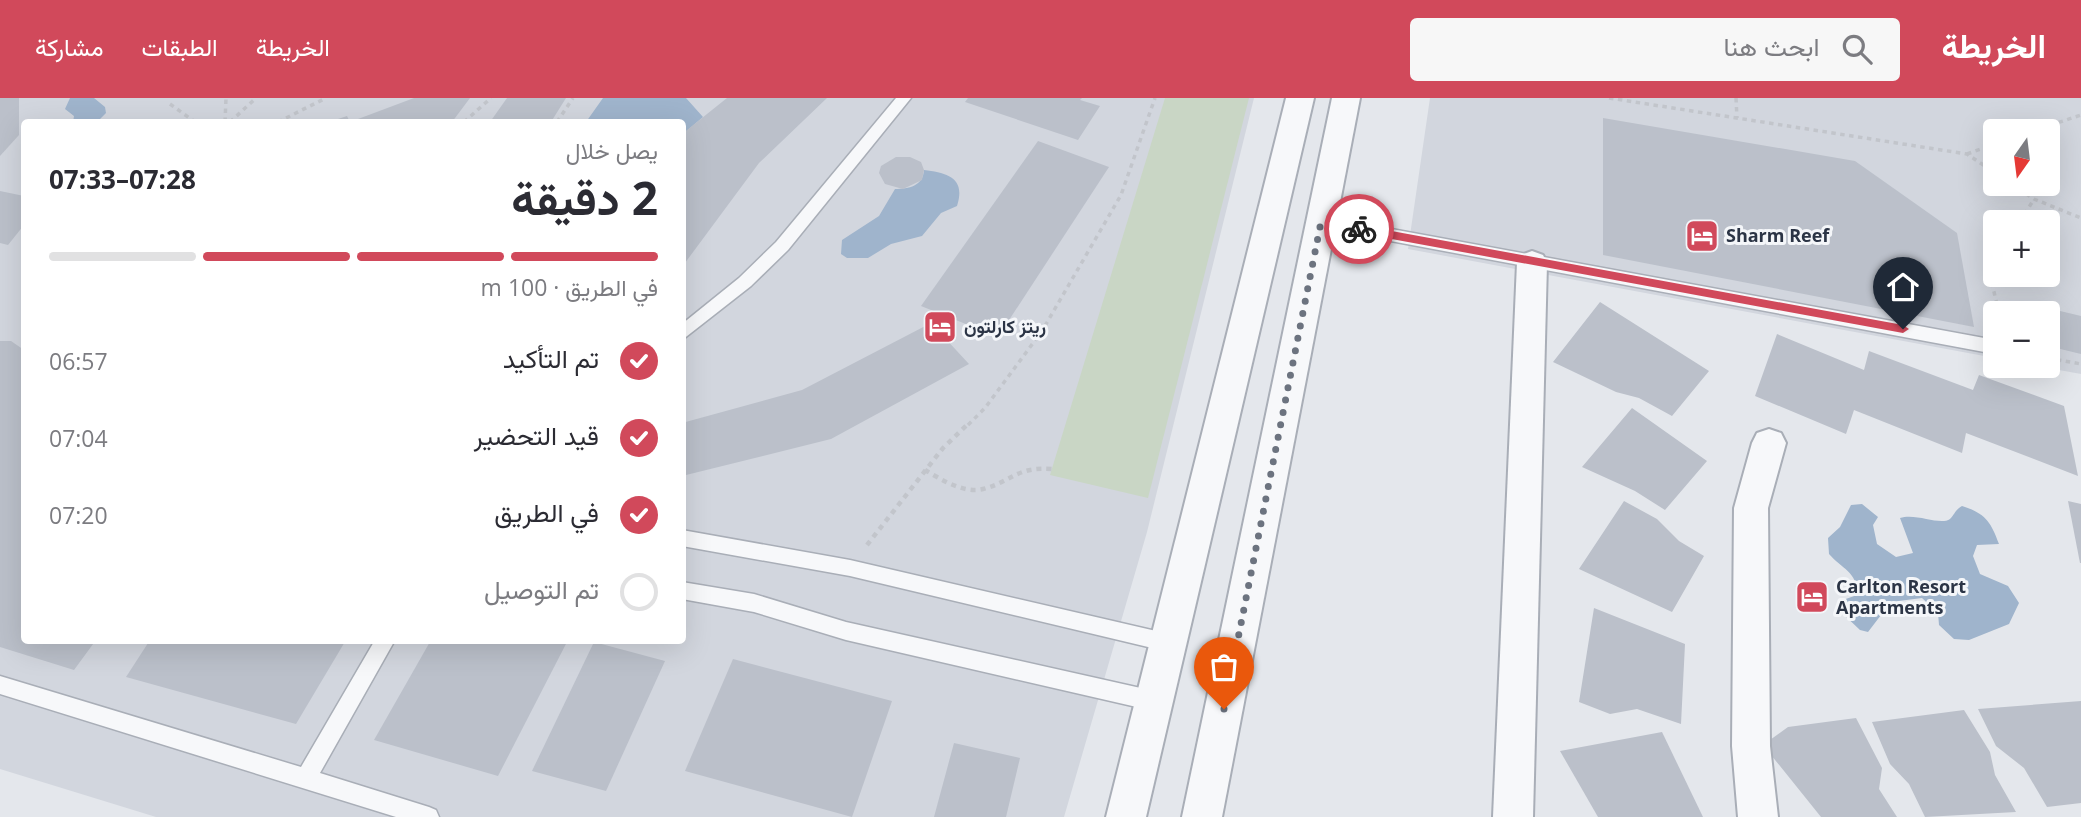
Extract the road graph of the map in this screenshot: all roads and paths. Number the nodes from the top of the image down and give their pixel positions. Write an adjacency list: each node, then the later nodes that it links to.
1 (226, 98): 16 (path)
2 (256, 98): 17 (path)
3 (326, 98): 18 (path)
4 (491, 98): 19 (path)
5 (573, 98): 20 (path)
6 (904, 98): 31 (lane)
7 (1155, 98): 37 (path)
8 (1300, 98): 41 (street)
9 (1346, 98): 29 (street)
10 (1609, 98): 14 (path)
11 (1736, 98): 14 (path)
12 (170, 104): 15 (path)
13 (2081, 115): 21 (path)
14 (1737, 118): 23 (path)
15 (192, 119)
16 (225, 119)
17 (233, 119)
18 (284, 119)
19 (467, 119)
20 (559, 119)
21 (2060, 122)
22 (1983, 148): 23 (path)
23 (1967, 154): 24 (path)
24 (1983, 165)
25 (2029, 196): 26 (path)
26 (2034, 199): 27 (path); 28 (path)
27 (2027, 210)
28 (2081, 218)
29 (1321, 222): 30 (lane); 48 (street)
30 (1532, 263): 32 (lane); 49 (street)
31 (686, 331)
32 (1983, 346)
33 (2060, 360): 34 (path)
34 (2081, 364)
35 (1769, 443): 50 (street)
36 (1052, 469): 37 (path)
37 (925, 470): 39 (path)
38 (686, 539): 39 (lane)
39 (850, 568): 41 (lane)
40 (686, 591): 44 (lane)
41 (1169, 643): 44 (street)
42 (384, 644): 45 (lane)
43 (0, 685): 45 (lane)
44 (1154, 701): 47 (street)
45 (305, 780): 46 (lane)
46 (429, 817)
47 (1126, 817)
48 (1202, 817)
49 (1513, 817)
50 (1758, 817)

